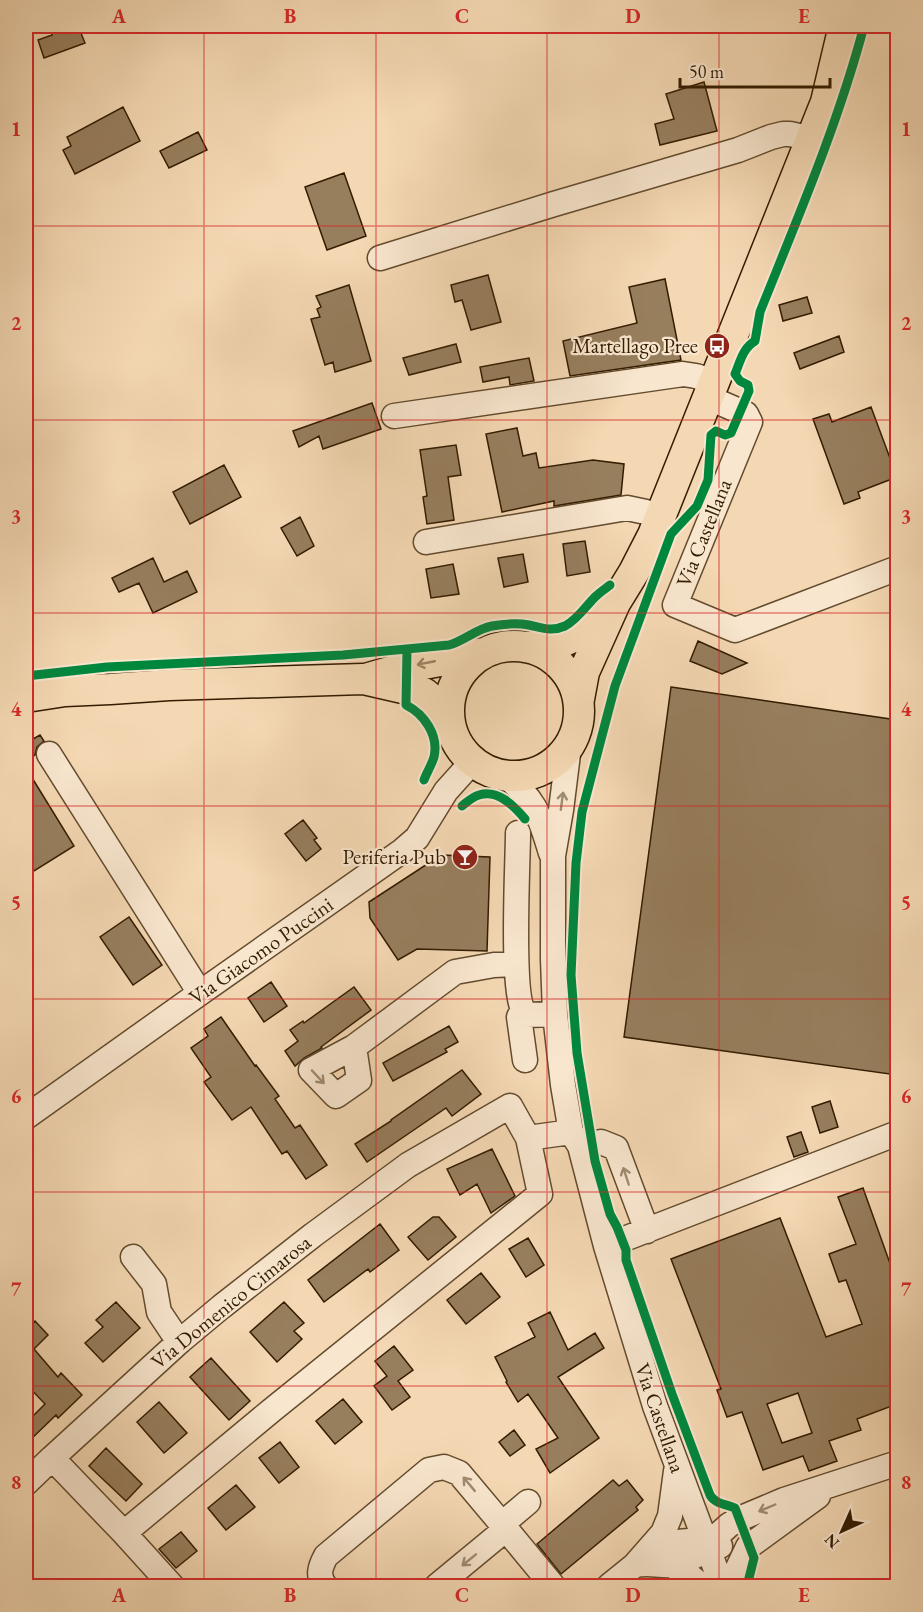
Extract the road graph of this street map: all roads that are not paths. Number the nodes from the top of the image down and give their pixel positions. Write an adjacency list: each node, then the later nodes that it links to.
1 (844, 26): 2 (main road)
2 (810, 141): 3 (street); 4 (main road)
3 (380, 258)
4 (710, 389): 5 (street, Via Castellana); 6 (main road); 8 (street, Via Castellana)
5 (394, 416)
6 (660, 517): 7 (street); 9 (main road)
7 (426, 542)
8 (897, 568)
9 (615, 603): 10 (main road); 14 (main road)
10 (525, 647): 11 (main road); 14 (main road)
11 (484, 653): 12 (main road, one-way to 12); 15 (main road)
12 (363, 679): 13 (main road); 15 (main road)
13 (26, 697)
14 (579, 699): 16 (main road)
15 (451, 727): 18 (main road)
16 (569, 746): 19 (main road); 21 (street, Via Castellana, one-way to 16)
17 (49, 754): 23 (street)
18 (473, 761): 19 (main road); 23 (street, Via Giacomo Puccini)
19 (504, 775): 21 (street, Via Castellana)
20 (518, 833): 22 (street)
21 (552, 856): 25 (street, Via Castellana)
22 (516, 964): 24 (street); 26 (street)
23 (200, 993): 28 (street, Via Giacomo Puccini)
24 (522, 1011): 25 (street); 27 (street)
25 (555, 1014): 31 (street, Via Castellana)
26 (354, 1047)
27 (525, 1060)
28 (26, 1117)
29 (897, 1133): 32 (street)
30 (528, 1138): 31 (street); 35 (street, Via Domenico Cimarosa); 44 (street, Via Domenico Cimarosa)
31 (576, 1139): 32 (street, one-way to 31); 33 (street, Via Castellana)
32 (646, 1231): 33 (street)
33 (606, 1246): 38 (street, Via Castellana)
34 (132, 1257): 35 (street)
35 (178, 1342): 36 (street, Via Domenico Cimarosa)
36 (52, 1458): 39 (street); 44 (street)
37 (897, 1463): 40 (street)
38 (676, 1465): 42 (street); 45 (street, Via Castellana); 47 (street)
39 (26, 1483)
40 (837, 1483): 42 (street, one-way to 42); 46 (street)
41 (528, 1502): 43 (street)
42 (737, 1520): 45 (street)
43 (504, 1527): 50 (street, one-way to 50); 51 (street, one-way to 51); 52 (street)
44 (124, 1533): 49 (street)
45 (707, 1545): 46 (street); 47 (street); 48 (street); 55 (street, Via Castellana)
46 (748, 1547): 56 (street)
47 (643, 1556): 48 (street); 53 (street)
48 (671, 1564): 54 (street)
49 (172, 1587)
50 (325, 1587)
51 (437, 1587)
52 (553, 1587)
53 (609, 1587)
54 (702, 1587)
55 (722, 1587)
56 (735, 1587)

